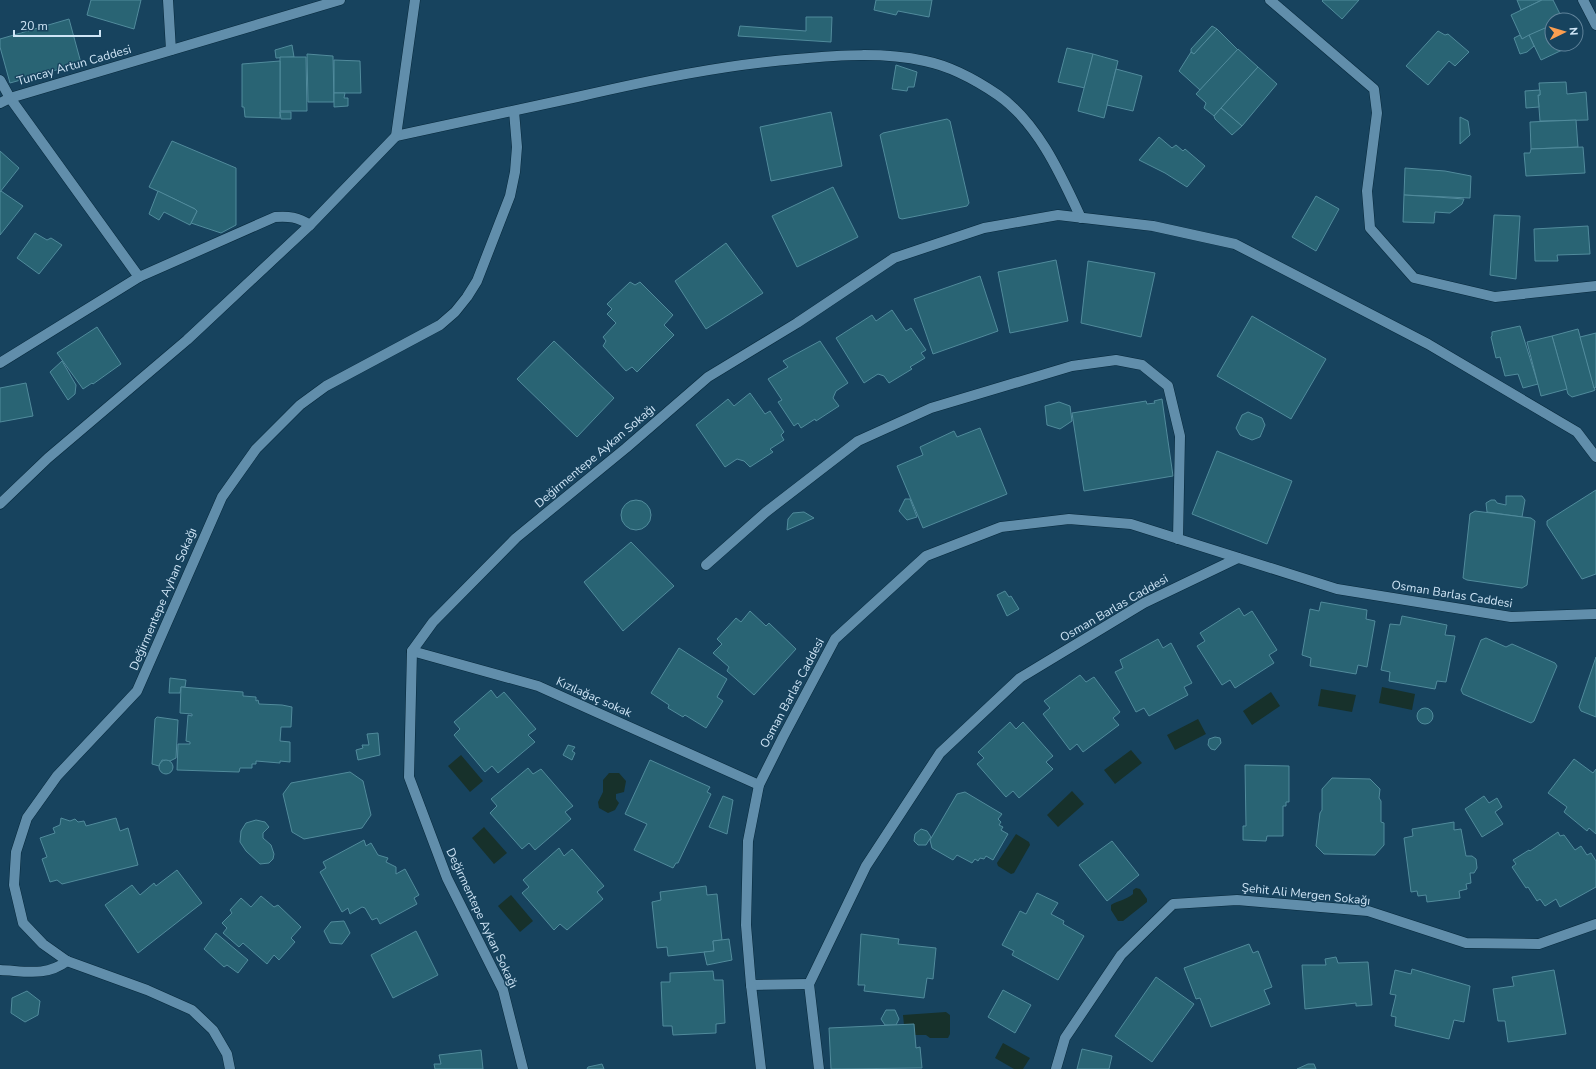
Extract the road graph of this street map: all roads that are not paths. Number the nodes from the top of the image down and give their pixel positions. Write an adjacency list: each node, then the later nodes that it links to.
1 (168, 0): 7 (street)
2 (340, 0): 7 (street, Tuncay Artun Caddesi)
3 (415, 0): 12 (street)
4 (1270, 0): 16 (street)
5 (1583, 0): 6 (street)
6 (1596, 25)
7 (171, 50): 9 (street, Tuncay Artun Caddesi)
8 (0, 80): 9 (street)
9 (10, 98): 10 (street, Tuncay Artun Caddesi); 15 (street)
10 (0, 103)
11 (514, 111): 12 (street); 13 (street); 27 (street, Değirmentepe Ayhan Sokağı)
12 (396, 136): 14 (street)
13 (1082, 218): 18 (street, Değirmentepe Aykan Sokağı); 24 (street, Değirmentepe Aykan Sokağı)
14 (310, 225): 15 (street); 19 (street)
15 (139, 276): 17 (street)
16 (1596, 286)
17 (0, 363)
18 (1596, 457)
19 (0, 504)
20 (1178, 539): 21 (street, Osman Barlas Caddesi); 22 (street); 25 (street, Osman Barlas Caddesi)
21 (1238, 558): 23 (street, Osman Barlas Caddesi); 29 (street, Osman Barlas Caddesi)
22 (706, 565)
23 (1596, 614)
24 (412, 650): 25 (street, Kızılağaç sokak); 32 (street, Değirmentepe Aykan Sokağı)
25 (759, 785): 30 (street, Osman Barlas Caddesi)
26 (1596, 924): 35 (street, Şehit Ali Mergen Sokağı)
27 (68, 961): 28 (street); 31 (street, Değirmentepe Ayhan Sokağı)
28 (0, 970)
29 (809, 984): 30 (street); 34 (street)
30 (751, 986): 33 (street, Osman Barlas Caddesi)
31 (230, 1069)
32 (523, 1069)
33 (761, 1069)
34 (820, 1069)
35 (1056, 1069)

